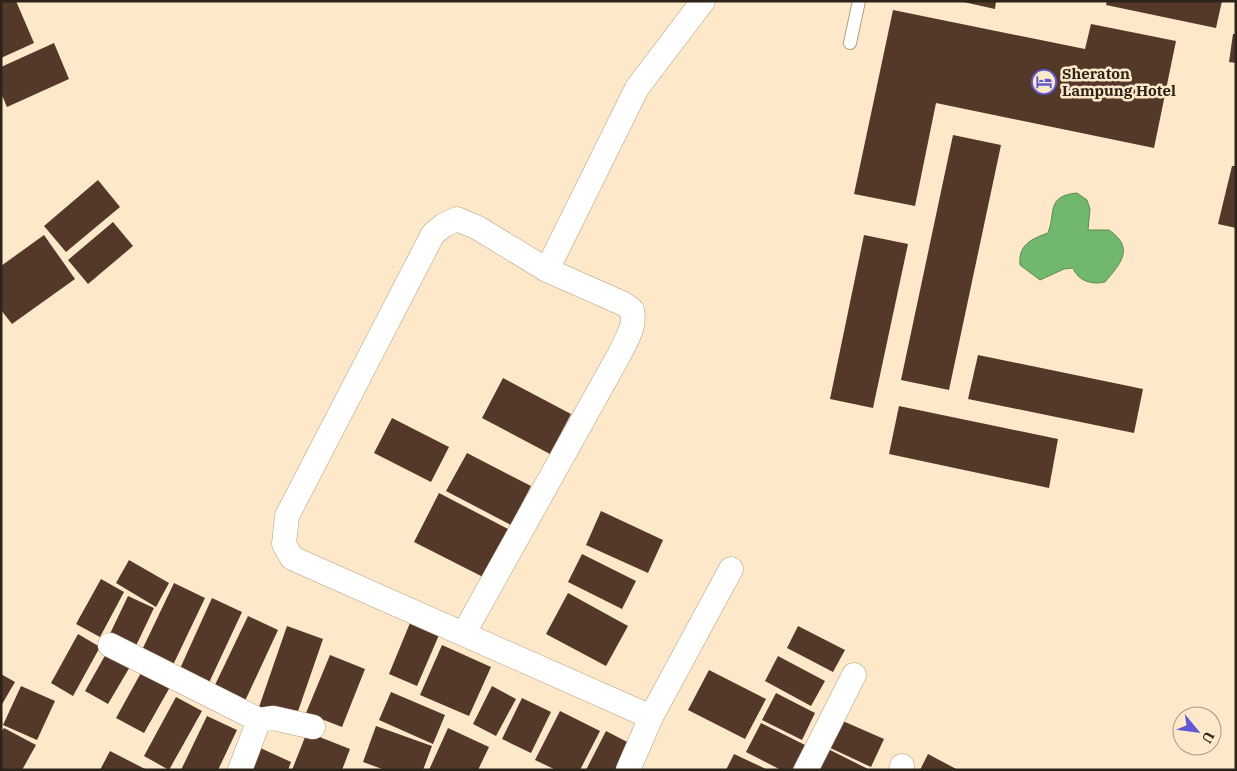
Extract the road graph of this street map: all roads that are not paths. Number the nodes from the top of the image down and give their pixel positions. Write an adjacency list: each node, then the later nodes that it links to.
1 (703, 1): 4 (street)
2 (859, 1): 3 (lane)
3 (850, 43)
4 (546, 270): 6 (street); 6 (street)
5 (731, 569): 9 (street)
6 (464, 633): 9 (street)
7 (110, 645): 10 (street)
8 (854, 675): 14 (street)
9 (651, 718): 13 (street)
10 (259, 720): 11 (street); 12 (street)
11 (313, 727)
12 (240, 770)
13 (628, 770)
14 (806, 770)

